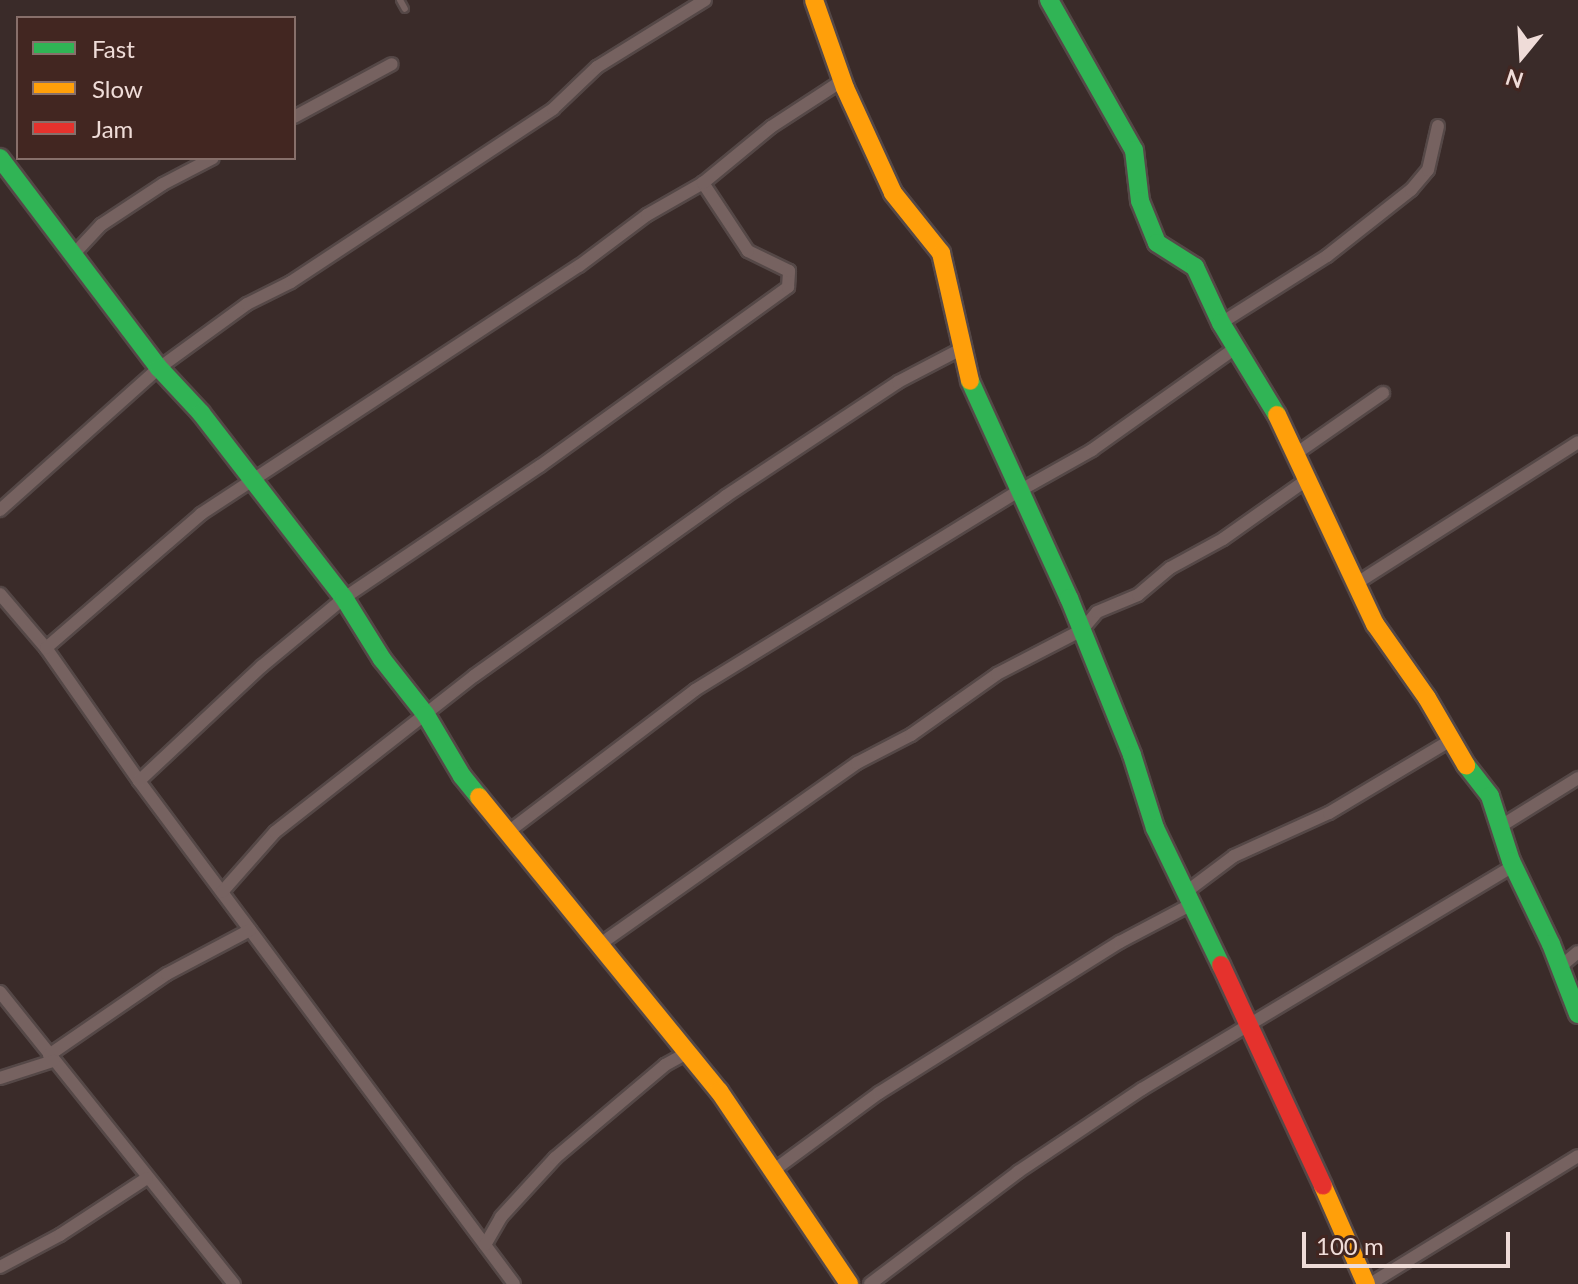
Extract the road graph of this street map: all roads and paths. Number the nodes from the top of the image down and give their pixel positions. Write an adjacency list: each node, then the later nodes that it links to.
1 (400, 0): 5 (lane)
2 (705, 0): 17 (street)
3 (814, 0): 7 (street)
4 (1049, 0): 14 (street)
5 (405, 9)
6 (392, 64): 8 (street)
7 (845, 88): 12 (street); 16 (street)
8 (296, 116)
9 (1438, 126): 14 (street)
10 (0, 158): 13 (street)
11 (209, 160): 13 (street)
12 (703, 183): 22 (street); 27 (street)
13 (73, 255): 17 (street)
14 (1221, 323): 15 (street)
15 (1237, 347): 20 (street); 23 (street)
16 (961, 349): 23 (street); 30 (street)
17 (159, 368): 22 (street); 24 (street)
18 (1383, 393): 20 (street)
19 (1578, 442): 25 (street)
20 (1297, 453): 21 (street)
21 (1309, 478): 25 (street); 28 (street)
22 (254, 479): 27 (street); 29 (street)
23 (1019, 491): 28 (street); 35 (street)
24 (0, 510)
25 (1357, 583): 31 (street)
26 (0, 594): 29 (street)
27 (344, 598): 30 (street); 33 (street)
28 (1082, 630): 38 (street); 40 (street)
29 (46, 648): 33 (street)
30 (426, 715): 35 (street); 37 (street)
31 (1451, 740): 34 (street); 38 (street)
32 (1578, 778): 34 (street)
33 (139, 781): 37 (street)
34 (1501, 826): 36 (street)
35 (508, 832): 40 (street)
36 (1513, 866): 42 (street); 45 (street)
37 (222, 892): 39 (street)
38 (1189, 898): 45 (street); 50 (street)
39 (250, 930): 47 (street); 52 (street)
40 (599, 945): 46 (street)
41 (1578, 952): 42 (street)
42 (1560, 967): 44 (street)
43 (0, 992): 47 (street)
44 (1578, 1014)
45 (1250, 1027): 57 (street); 58 (street)
46 (687, 1053): 50 (street); 52 (street)
47 (51, 1058): 48 (street); 51 (street)
48 (0, 1078)
49 (1578, 1156): 58 (street)
50 (774, 1170): 56 (street)
51 (147, 1178): 53 (street); 54 (street)
52 (485, 1245): 55 (street)
53 (0, 1267)
54 (234, 1284)
55 (514, 1284)
56 (849, 1284)
57 (870, 1284)
58 (1368, 1284)

